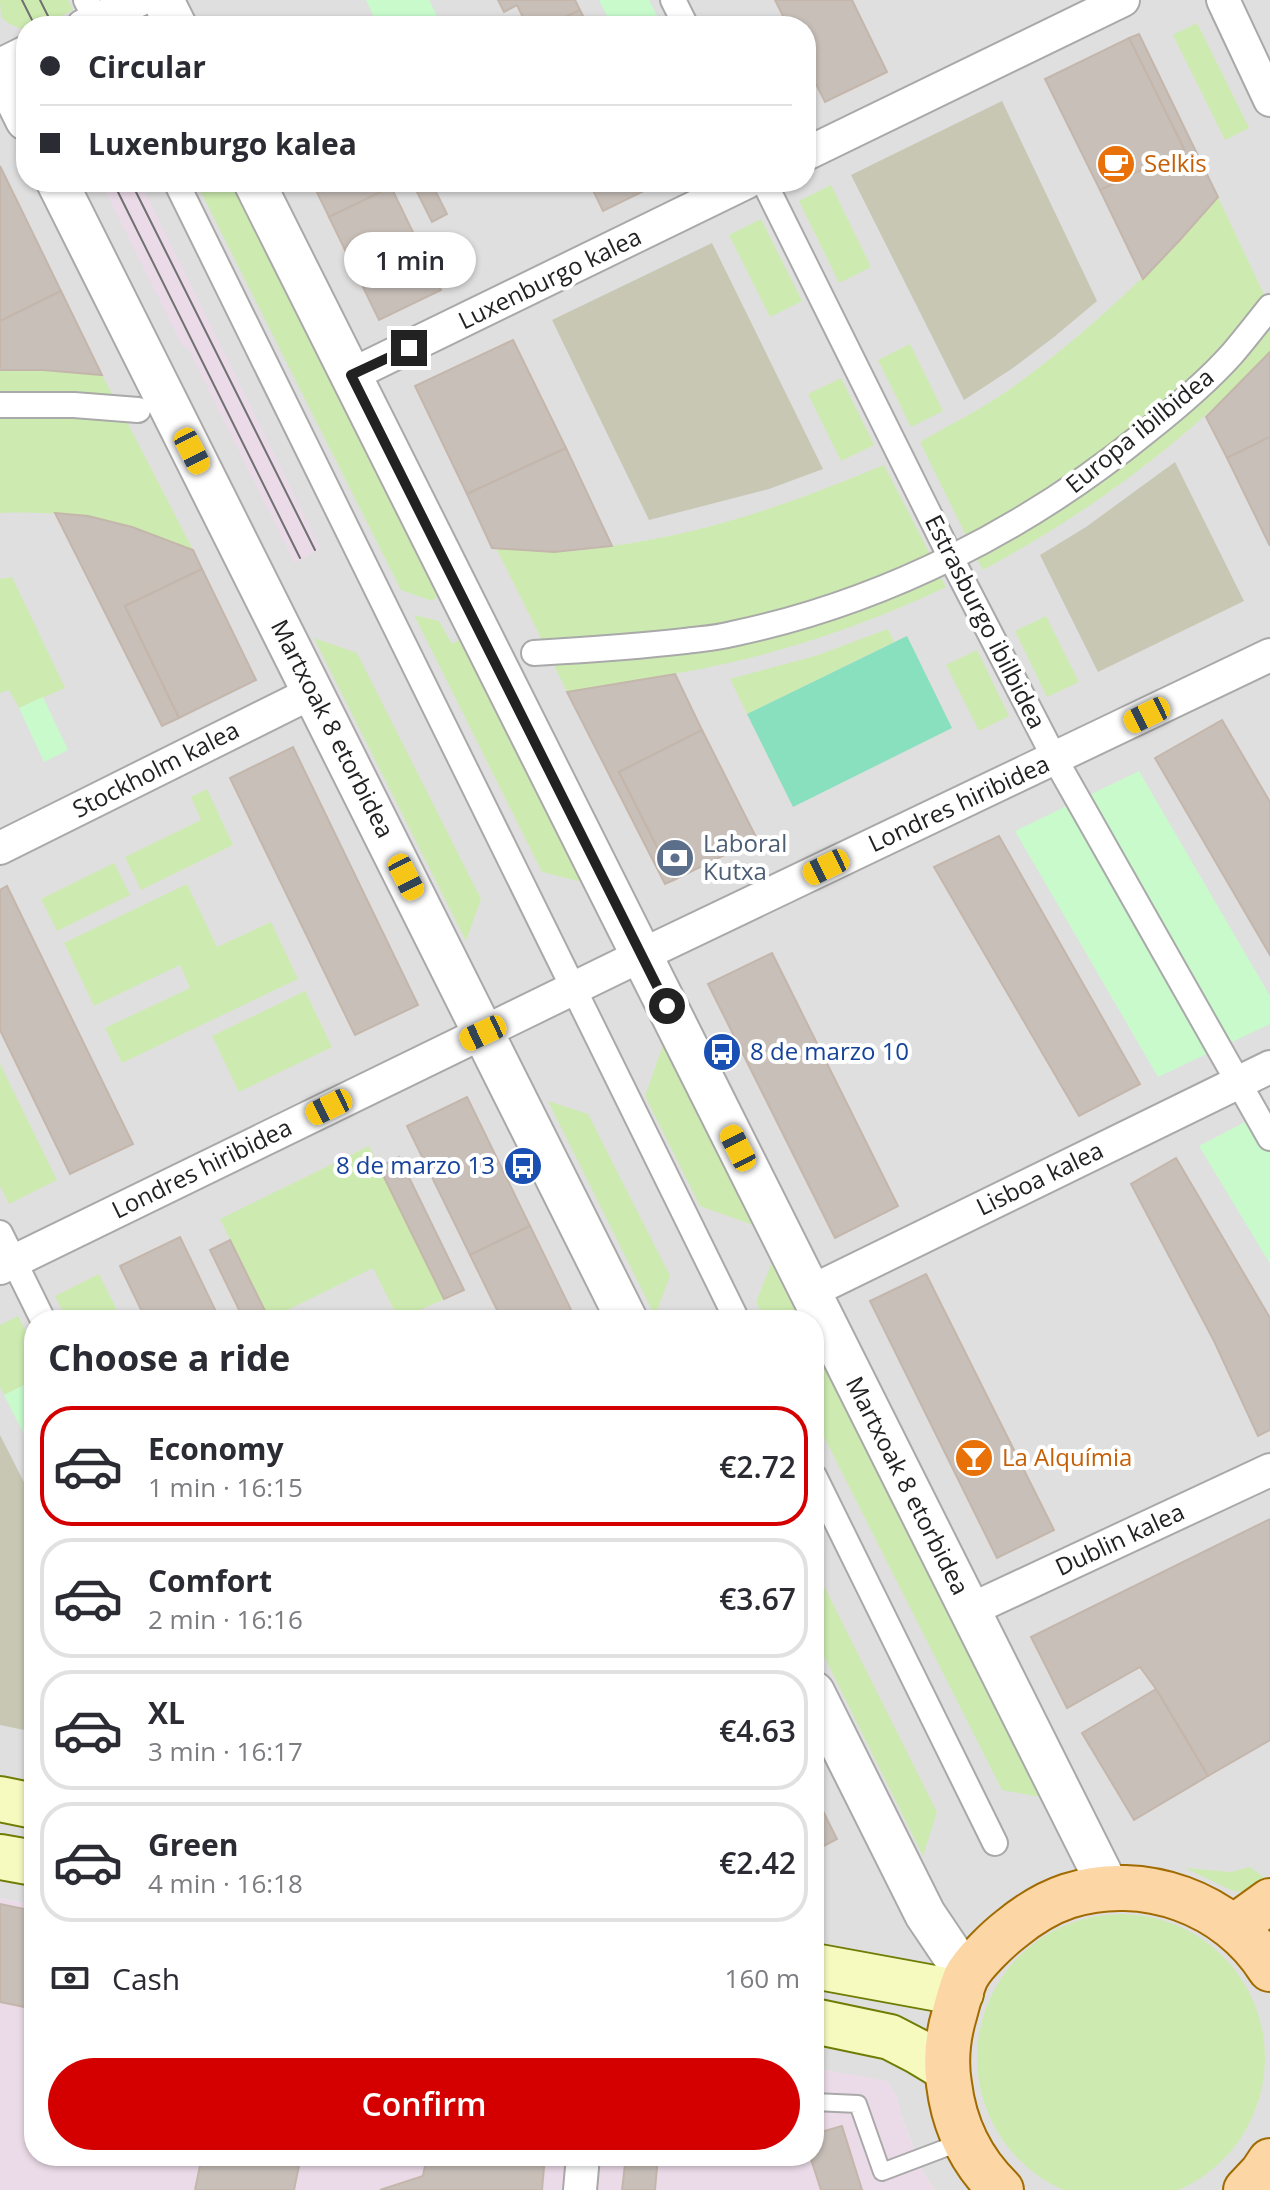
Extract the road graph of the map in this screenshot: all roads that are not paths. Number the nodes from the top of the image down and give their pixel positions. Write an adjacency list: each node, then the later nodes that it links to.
1 (139, 0): 4 (street)
2 (1123, 0): 8 (street)
3 (1223, 0): 7 (street)
4 (96, 16)
5 (0, 66): 6 (street)
6 (16, 99)
7 (1270, 100)
8 (816, 149)
9 (62, 192): 21 (street, Martxoak 8 etorbidea)
10 (181, 192): 25 (street)
11 (259, 192): 15 (street, Martxoak 8 etorbidea)
12 (726, 192): 15 (street, Luxenburgo kalea)
13 (769, 192): 18 (street, Estrasburgo ibilbidea)
14 (1270, 307): 18 (street, Europa ibilbidea)
15 (351, 375): 24 (street, Martxoak 8 etorbidea)
16 (0, 405): 17 (street)
17 (138, 410)
18 (951, 558): 19 (street, Europa ibilbidea); 22 (street, Estrasburgo ibilbidea)
19 (534, 653)
20 (1270, 655): 22 (street, Londres hiribidea)
21 (313, 692): 23 (street, Stockholm kalea); 26 (street, Martxoak 8 etorbidea)
22 (1055, 759): 24 (street, Londres hiribidea); 28 (street, Estrasburgo ibilbidea)
23 (0, 848)
24 (642, 955): 25 (street, Londres hiribidea); 31 (street, Martxoak 8 etorbidea)
25 (573, 988): 26 (street, Londres hiribidea); 34 (street)
26 (483, 1033): 30 (street, Londres hiribidea); 33 (street, Martxoak 8 etorbidea)
27 (1270, 1067): 28 (street, Lisboa kalea)
28 (1237, 1083): 29 (street, Estrasburgo ibilbidea); 31 (street, Lisboa kalea)
29 (1270, 1138)
30 (5, 1254): 32 (street)
31 (810, 1292): 35 (street, Martxoak 8 etorbidea)
32 (37, 1310)
33 (622, 1310)
34 (732, 1310)
35 (819, 1310)
36 (824, 1320): 39 (street, Martxoak 8 etorbidea)
37 (1270, 1470): 39 (street, Dublin kalea)
38 (824, 1496): 43 (street)
39 (970, 1610): 46 (street, Martxoak 8 etorbidea)
40 (824, 1712): 51 (street)
41 (0, 1799): 42 (main road)
42 (24, 1804)
43 (995, 1843)
44 (0, 1857): 45 (main road)
45 (24, 1861)
46 (1109, 1888): 48 (main road); 51 (main road)
47 (1270, 1901): 48 (main road)
48 (1234, 1927): 50 (main road)
49 (824, 1967): 51 (main road)
50 (1270, 1969)
51 (964, 1984): 53 (main road)
52 (824, 2023): 53 (main road)
53 (947, 2069): 55 (main road)
54 (824, 2102): 55 (lane)
55 (964, 2141): 59 (main road)
56 (1270, 2161): 60 (main road)
57 (582, 2166): 58 (street)
58 (580, 2190)
59 (1001, 2190)
60 (1246, 2190)

